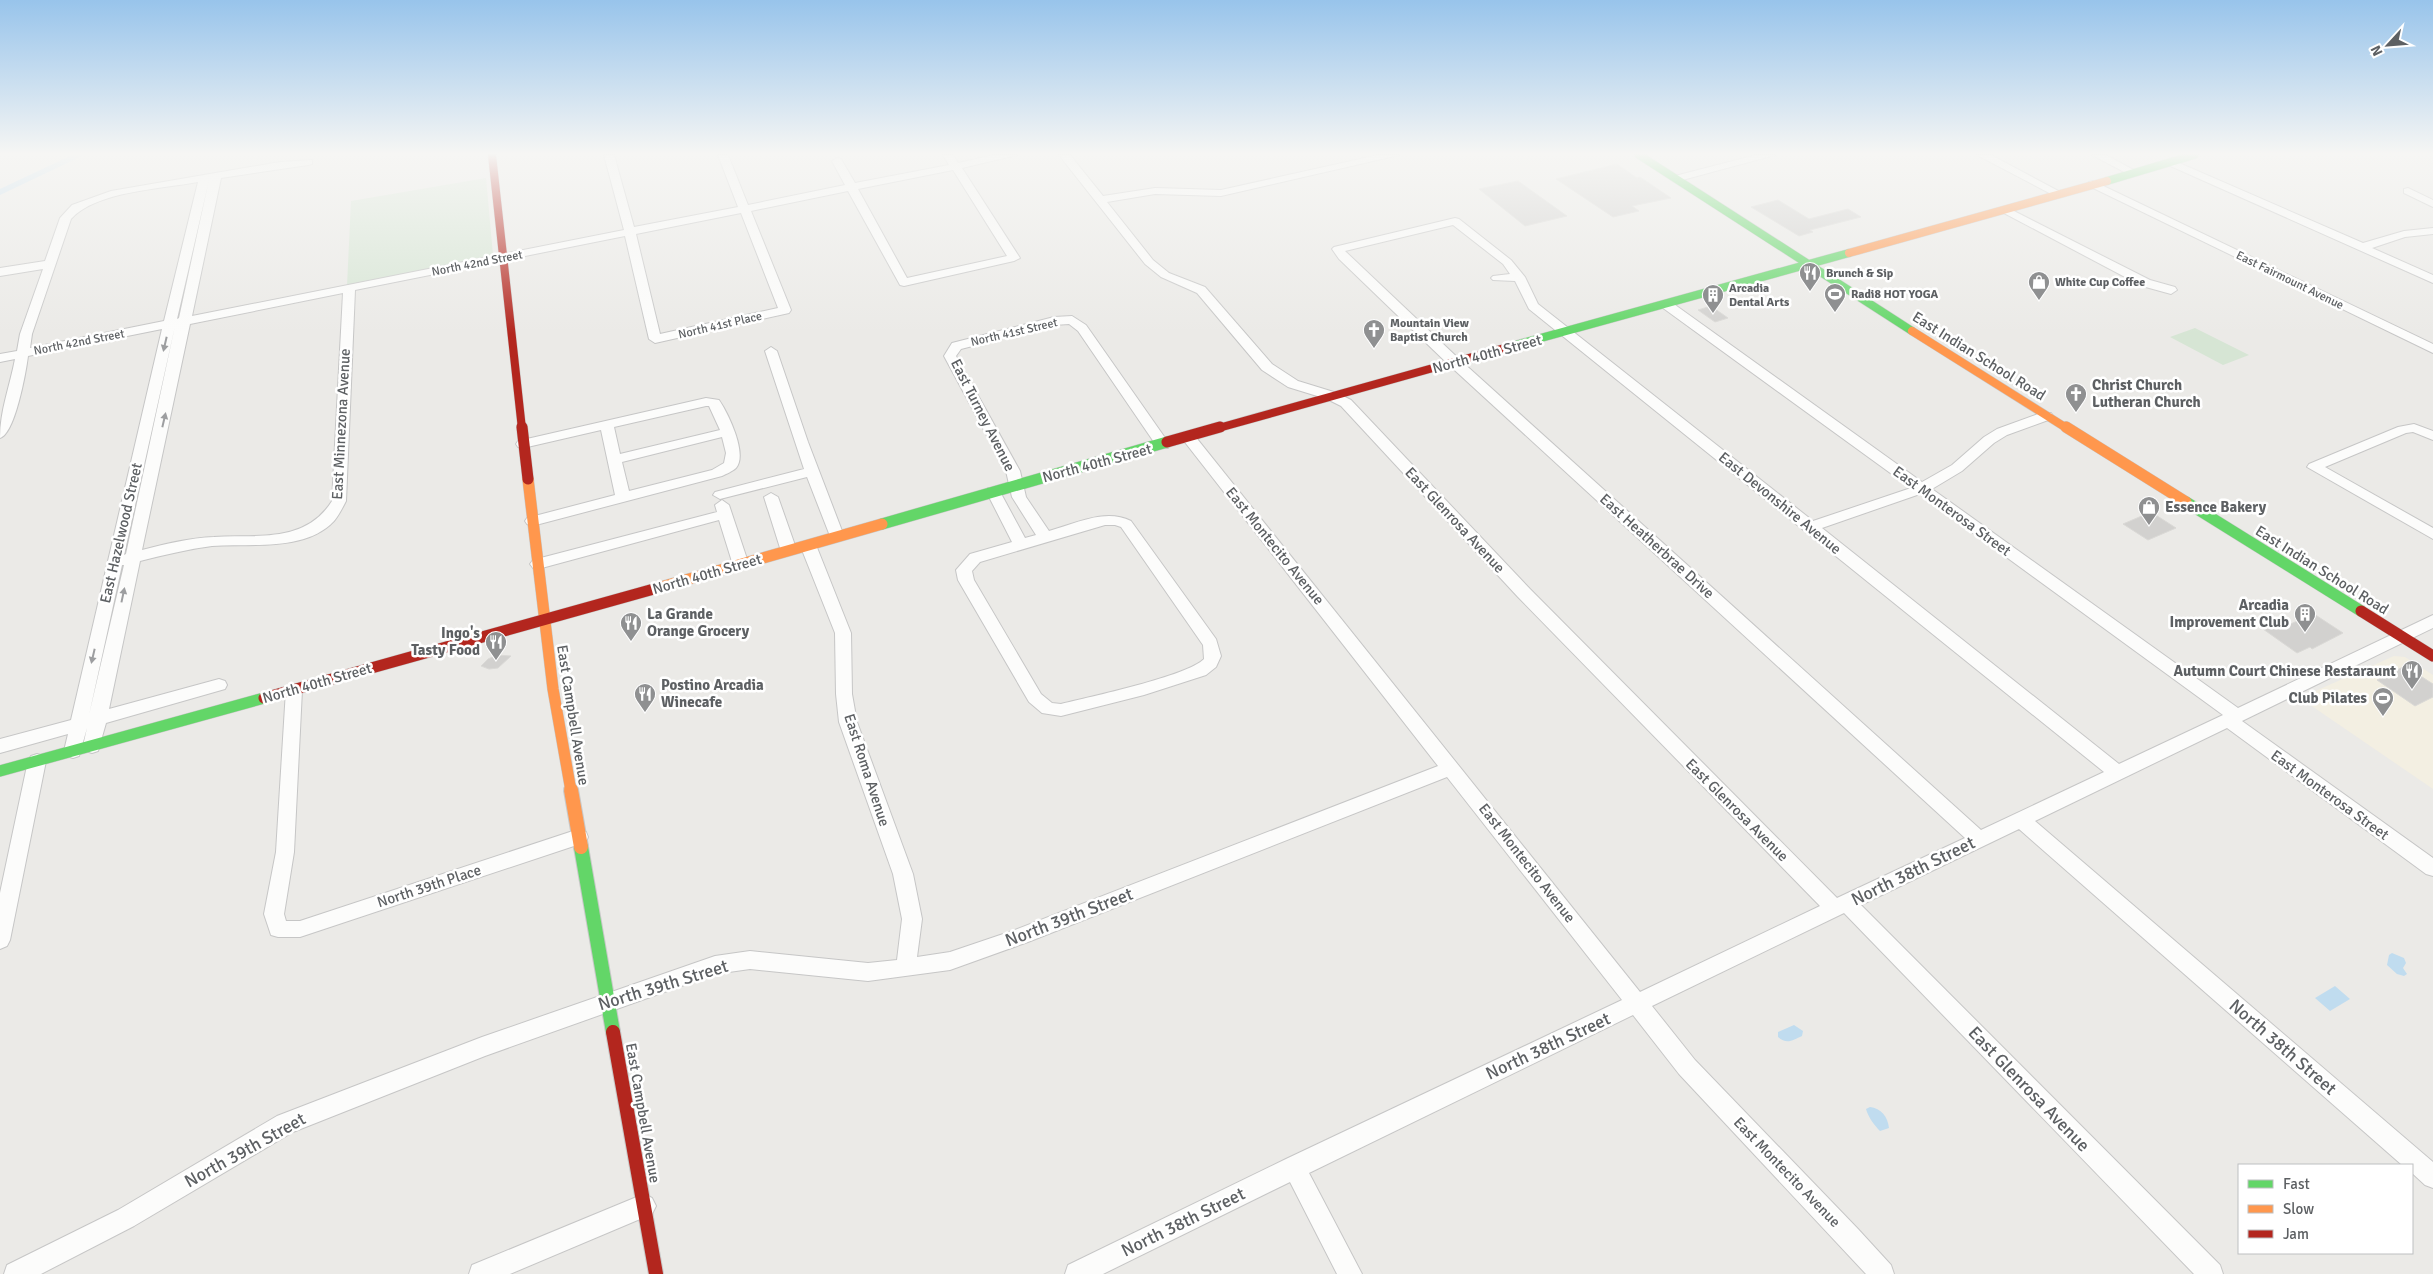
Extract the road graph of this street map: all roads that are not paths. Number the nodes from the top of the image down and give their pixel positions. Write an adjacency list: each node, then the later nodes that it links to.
1 (69, 214): 21 (street)
2 (201, 214): 31 (street, East Hazelwood Street)
3 (498, 214): 19 (main road, East Campbell Avenue)
4 (625, 214): 16 (street)
5 (717, 214): 16 (street, North 42nd Street)
6 (746, 214): 30 (street)
7 (866, 214): 20 (street)
8 (987, 214): 20 (street)
9 (1112, 214): 40 (street, East Glenrosa Avenue)
10 (1729, 214): 22 (main road, East Indian School Road)
11 (1990, 214): 22 (main road, North 40th Street)
12 (2014, 214): 28 (street)
13 (2156, 214): 35 (street, East Fairmount Avenue)
14 (2289, 214): 17 (street)
15 (2433, 231): 17 (street)
16 (630, 232): 19 (street, North 42nd Street); 33 (street)
17 (2363, 247): 26 (street)
18 (1338, 249): 24 (street, East Devonshire Avenue); 39 (street, East Heatherbrae Drive)
19 (503, 258): 27 (street, North 42nd Street); 49 (main road, East Campbell Avenue)
20 (1014, 258)
21 (49, 264): 23 (street); 37 (street)
22 (1807, 266): 29 (main road, North 40th Street); 41 (main road, East Indian School Road)
23 (0, 272)
24 (1519, 277): 25 (street); 32 (street, East Devonshire Avenue)
25 (1497, 278)
26 (2433, 279)
27 (349, 288): 31 (street, North 42nd Street); 71 (street, East Minnezona Avenue)
28 (2171, 290)
29 (1667, 304): 32 (main road, North 40th Street); 55 (street, East Monterosa Street)
30 (784, 310): 33 (street, North 41st Place)
31 (177, 323): 37 (street, North 42nd Street); 47 (street, East Hazelwood Street, one-way to 31); 48 (street, East Hazelwood Street, one-way to 48)
32 (1567, 332): 39 (main road, North 40th Street); 64 (street, East Devonshire Avenue)
33 (655, 339)
34 (956, 346): 50 (street, North 41st Street); 54 (street, East Turney Avenue)
35 (2433, 348)
36 (771, 351): 52 (street)
37 (24, 353): 38 (street, North 42nd Street); 44 (street)
38 (0, 358)
39 (1454, 362): 40 (main road, North 40th Street); 95 (street, East Heatherbrae Drive)
40 (1332, 396): 46 (main road, North 40th Street); 97 (street, East Glenrosa Avenue)
41 (2046, 416): 55 (street); 79 (main road, East Indian School Road)
42 (606, 424): 43 (street); 49 (street); 51 (street)
43 (727, 432): 51 (street); 53 (street)
44 (0, 434)
45 (2433, 436): 65 (street)
46 (1188, 438): 50 (main road, North 40th Street); 90 (street, East Montecito Avenue)
47 (159, 440): 48 (street, East Hazelwood Street); 71 (street, East Hazelwood Street)
48 (142, 443): 72 (street, East Hazelwood Street)
49 (523, 444): 63 (main road, East Campbell Avenue)
50 (1163, 445): 54 (main road, North 40th Street)
51 (614, 460): 59 (street)
52 (812, 471): 57 (street); 66 (street)
53 (713, 474): 57 (street); 59 (street)
54 (1016, 485): 56 (main road, North 40th Street); 60 (street)
55 (1921, 489): 64 (street); 83 (street, East Monterosa Street)
56 (993, 491): 61 (street); 66 (main road, North 40th Street)
57 (720, 495): 62 (street)
58 (771, 497): 70 (street)
59 (623, 498): 63 (street)
60 (1026, 507): 61 (street); 67 (street)
61 (1004, 513): 68 (street)
62 (725, 514): 73 (street); 74 (street)
63 (532, 521): 73 (main road, East Campbell Avenue)
64 (1809, 527): 92 (street, East Devonshire Avenue)
65 (2433, 534)
66 (837, 536): 69 (main road, North 40th Street)
67 (1044, 537): 68 (street); 68 (street)
68 (1021, 544)
69 (808, 545): 70 (main road, North 40th Street); 99 (street, East Roma Avenue)
70 (789, 551): 74 (main road, North 40th Street)
71 (132, 558): 72 (street, East Minnezona Avenue); 75 (street, East Hazelwood Street, one-way to 71)
72 (115, 562): 78 (street, East Hazelwood Street)
73 (538, 564): 76 (main road, East Campbell Avenue)
74 (741, 565): 76 (main road, North 40th Street)
75 (118, 619): 78 (street, East Hazelwood Street); 84 (street, East Hazelwood Street)
76 (544, 620): 82 (main road, North 40th Street); 94 (main road, East Campbell Avenue)
77 (2433, 621): 79 (street, North 38th Street)
78 (100, 623): 85 (street, East Hazelwood Street, one-way to 85)
79 (2401, 636): 80 (main road, East Indian School Road); 83 (street, North 38th Street)
80 (2433, 656)
81 (220, 686): 84 (street)
82 (294, 690): 87 (main road, North 40th Street); 94 (street, North 39th Place)
83 (2232, 718): 92 (street, North 38th Street); 96 (street, East Monterosa Street)
84 (96, 720): 85 (street); 87 (street, East Hazelwood Street)
85 (77, 725): 86 (street); 88 (street, East Hazelwood Street)
86 (0, 746)
87 (92, 746): 88 (main road, North 40th Street)
88 (72, 751): 89 (main road, North 40th Street)
89 (37, 761): 91 (main road, North 40th Street); 98 (street)
90 (1452, 768): 99 (street, North 39th Street); 101 (street, East Montecito Avenue)
91 (0, 771)
92 (2118, 773): 93 (street, North 38th Street)
93 (2020, 820): 95 (street, North 38th Street); 103 (street, North 38th Street)
94 (579, 836): 100 (main road, East Campbell Avenue)
95 (1980, 839): 97 (street, North 38th Street)
96 (2433, 868)
97 (1841, 906): 101 (street, North 38th Street); 111 (street, East Glenrosa Avenue)
98 (0, 940)
99 (906, 968): 100 (street, North 39th Street)
100 (608, 1002): 104 (main road, East Campbell Avenue); 105 (street, North 39th Street)
101 (1637, 1004): 102 (street, North 38th Street); 110 (street, East Montecito Avenue)
102 (1294, 1167): 108 (street, North 38th Street); 109 (street)
103 (2433, 1176)
104 (644, 1206): 106 (street); 107 (main road, East Campbell Avenue)
105 (16, 1274)
106 (481, 1274)
107 (656, 1274)
108 (1077, 1274)
109 (1350, 1274)
110 (1882, 1274)
111 (2211, 1274)

